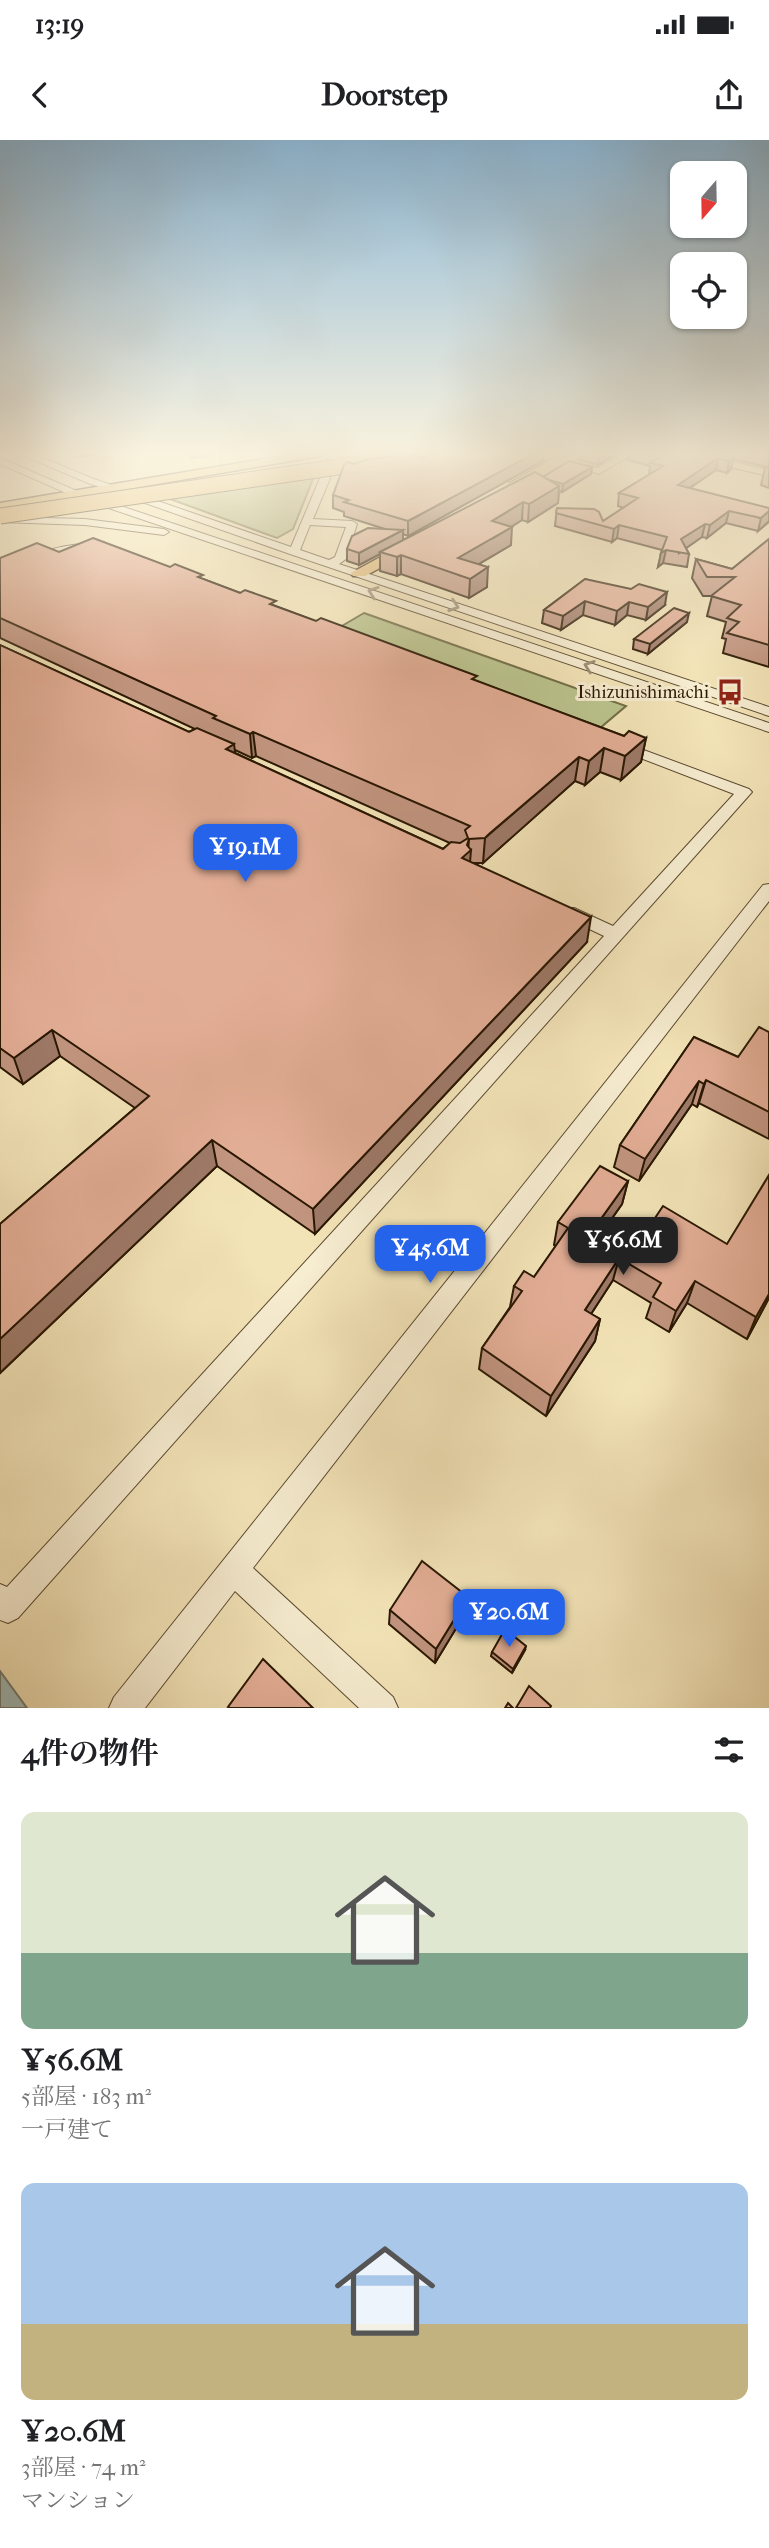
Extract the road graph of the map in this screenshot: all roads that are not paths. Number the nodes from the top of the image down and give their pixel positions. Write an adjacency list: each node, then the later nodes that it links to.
1 (109, 525): 9 (street)
2 (172, 525): 9 (street)
3 (221, 525): 7 (street)
4 (306, 525): 7 (street)
5 (352, 525): 10 (street)
6 (419, 542): 11 (highway)
7 (294, 551): 10 (street)
8 (108, 552): 12 (street)
9 (266, 556): 13 (street)
10 (330, 564): 11 (street)
11 (359, 573): 13 (street); 14 (street, one-way to 14)
12 (0, 574)
13 (343, 582): 15 (street, one-way to 13)
14 (769, 712)
15 (769, 728)
16 (602, 738): 19 (street)
17 (769, 890): 20 (street)
18 (558, 907): 19 (street)
19 (616, 934): 21 (street)
20 (234, 1570): 22 (street); 23 (street)
21 (0, 1599)
22 (125, 1708)
23 (382, 1708)

